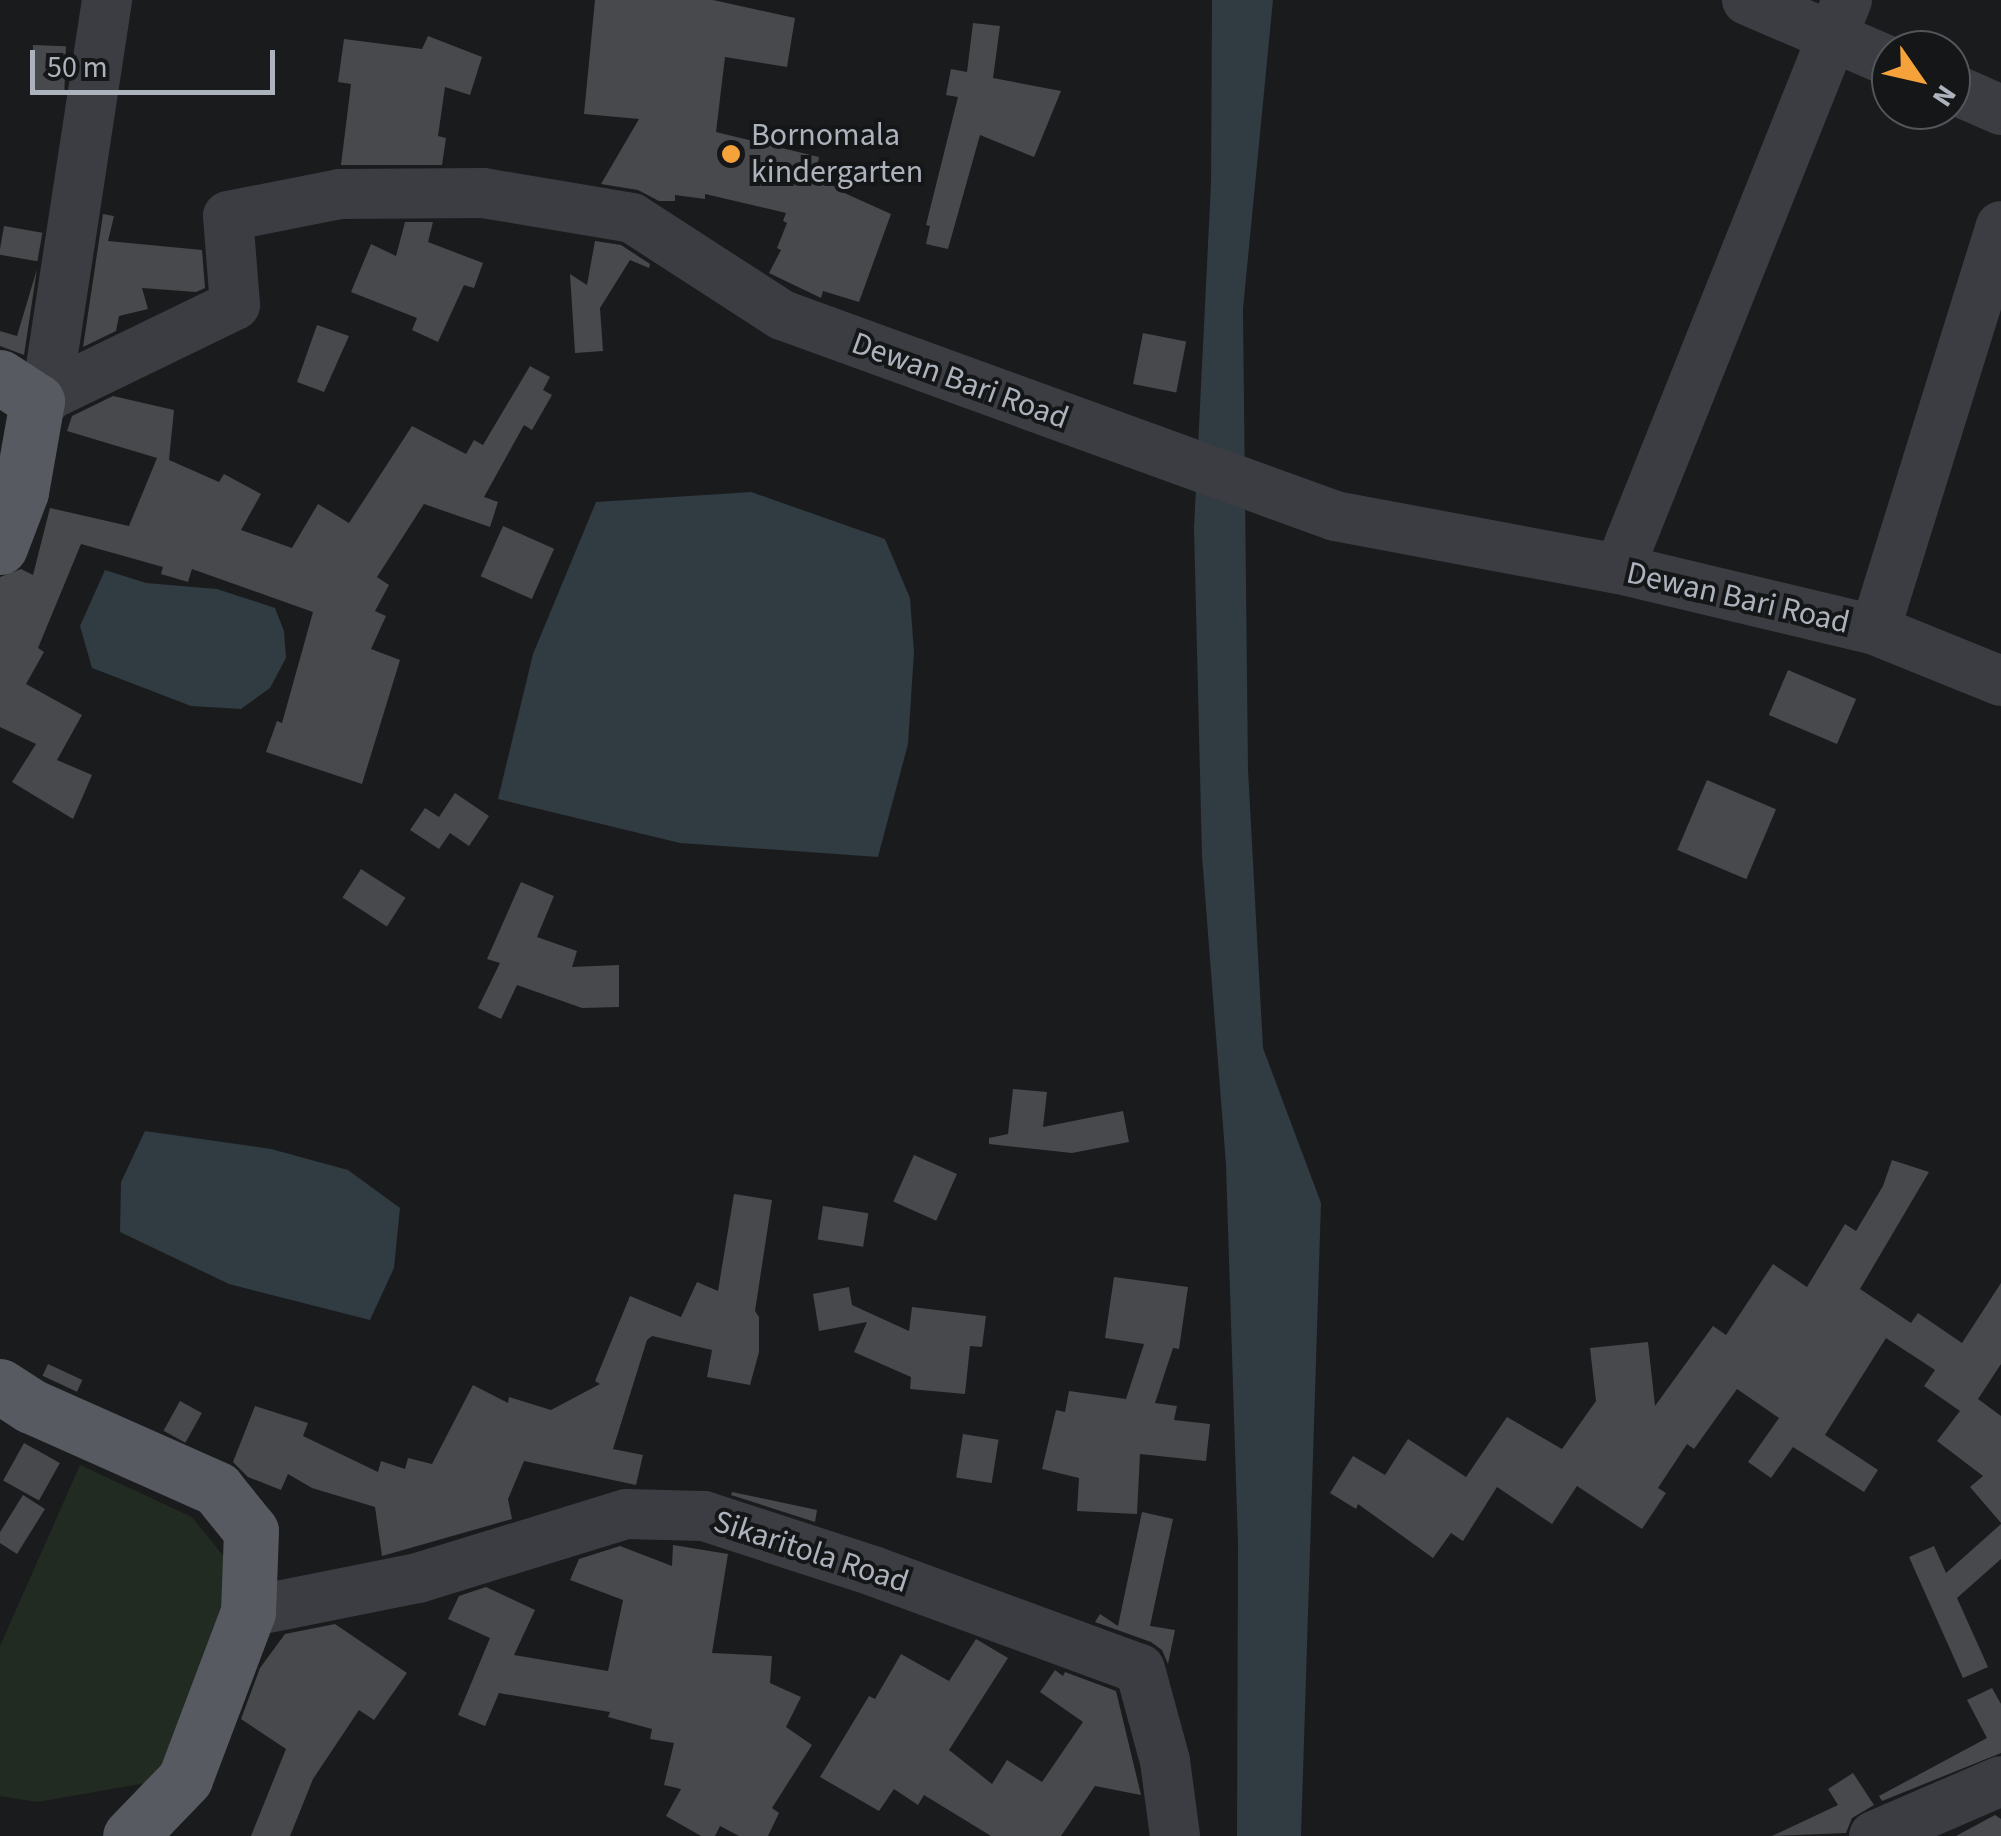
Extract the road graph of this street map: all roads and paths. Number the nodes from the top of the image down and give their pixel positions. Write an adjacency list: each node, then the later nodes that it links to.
1 (107, 0): 8 (street)
2 (1747, 0): 3 (street)
3 (1839, 18): 4 (street); 10 (street)
4 (1871, 45)
5 (1971, 97): 6 (street)
6 (2001, 110)
7 (2001, 226): 11 (street)
8 (28, 392): 9 (main road); 10 (street, Dewan Bari Road)
9 (0, 547)
10 (1619, 569): 11 (street, Dewan Bari Road)
11 (1874, 630): 12 (street, Dewan Bari Road)
12 (2001, 681)
13 (0, 1386): 14 (main road)
14 (248, 1612): 16 (main road); 17 (street, Sikaritola Road)
15 (2001, 1781): 18 (street)
16 (130, 1836)
17 (1176, 1836)
18 (1874, 1836)

